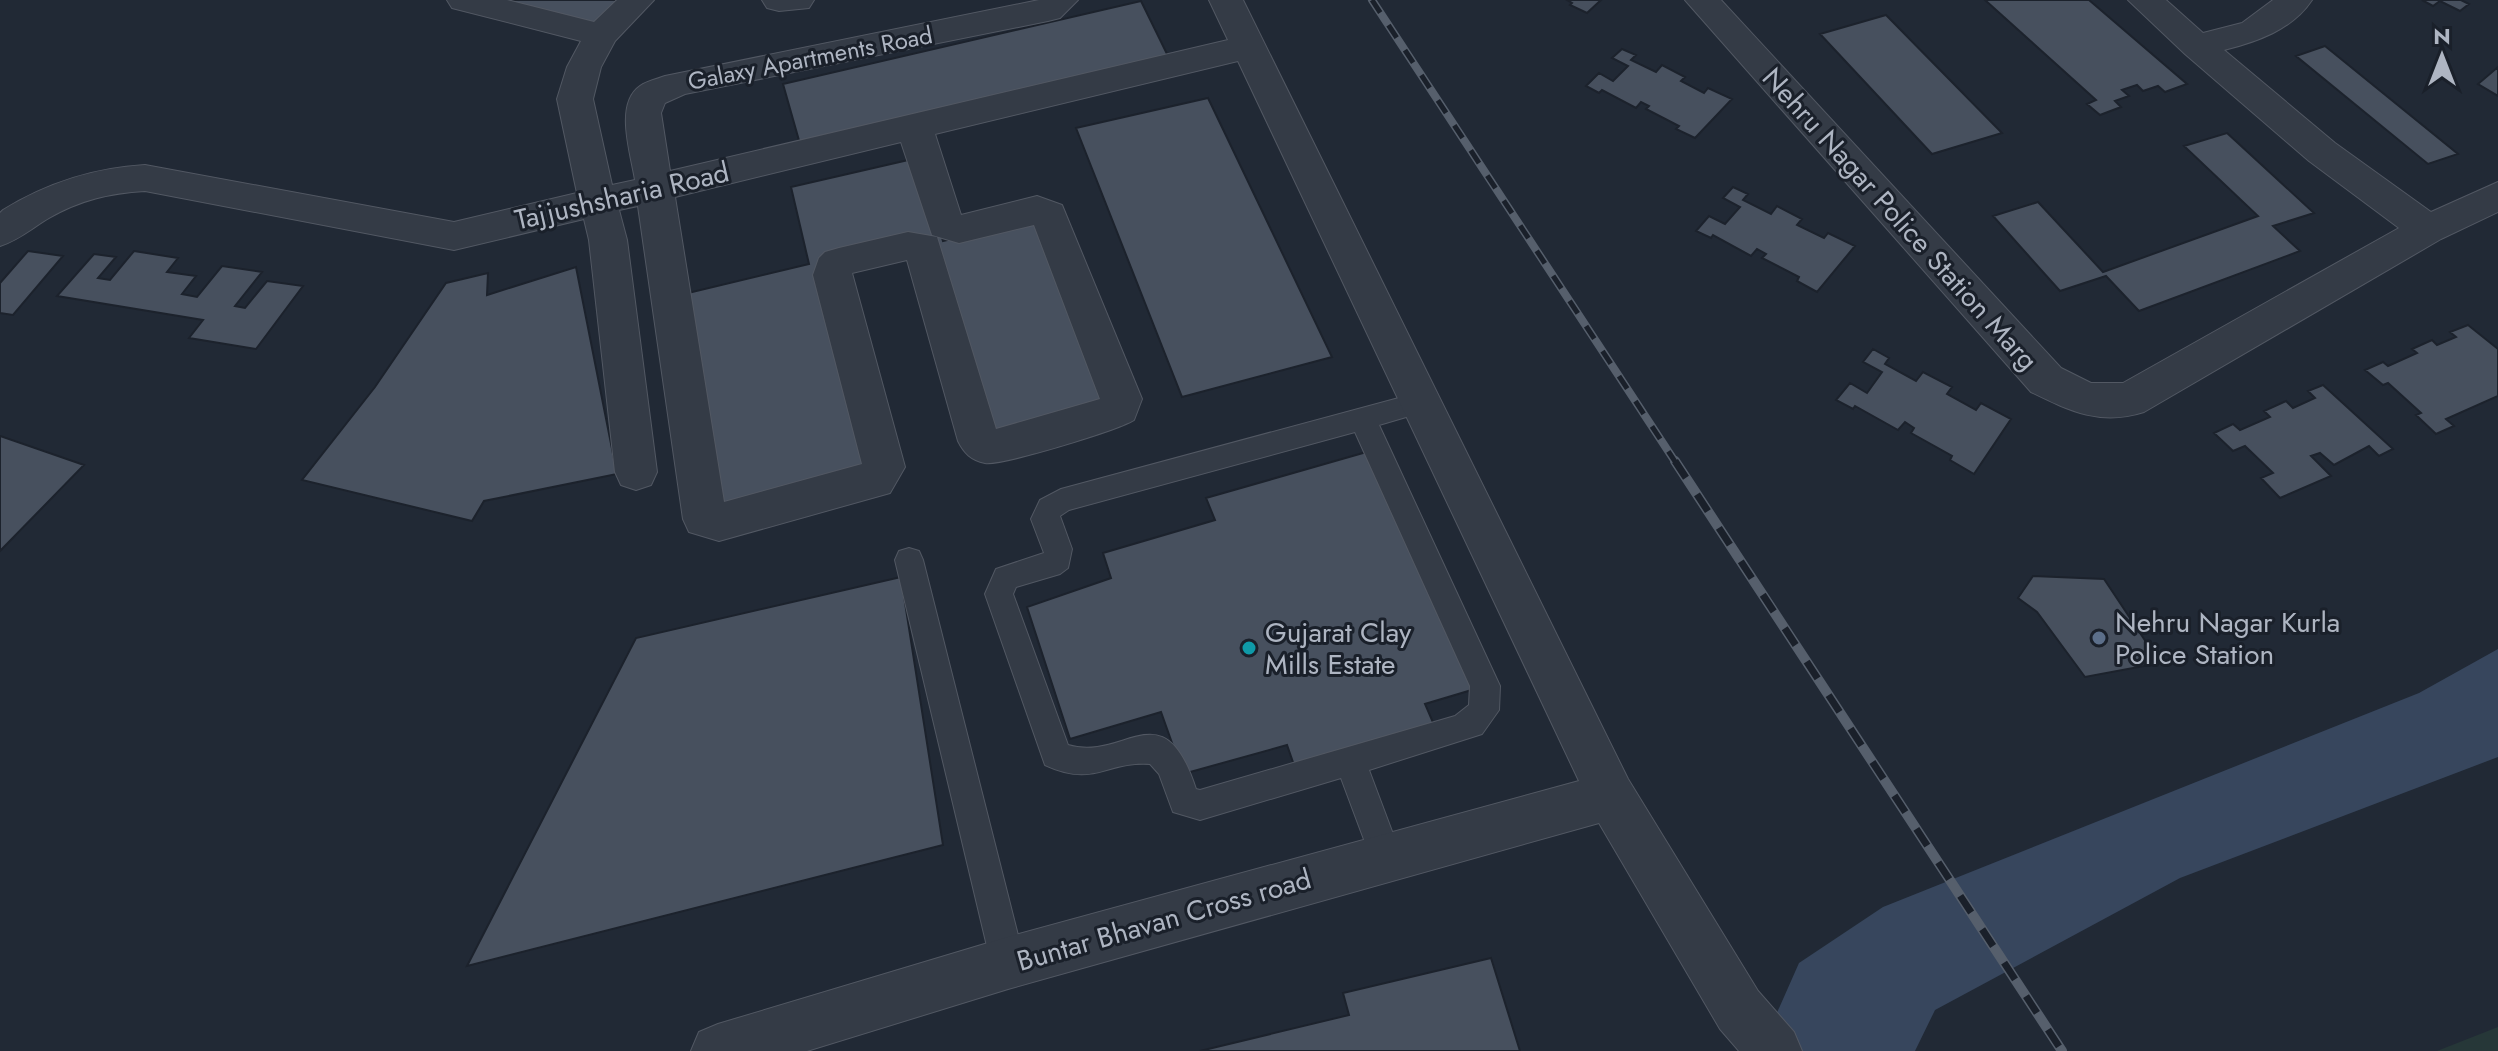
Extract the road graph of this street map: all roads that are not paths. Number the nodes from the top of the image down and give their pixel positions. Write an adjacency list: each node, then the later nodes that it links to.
1 (464, 0): 10 (street)
2 (637, 0): 10 (street)
3 (779, 0): 4 (street)
4 (797, 0)
5 (1061, 0): 15 (street, Galaxy Apartments Road)
6 (1226, 0): 12 (street)
7 (1702, 0): 17 (street, Nehru Nagar Police Station Marg)
8 (2145, 0): 11 (street)
9 (2295, 0): 11 (street)
10 (601, 35): 16 (street)
11 (2197, 46): 17 (street)
12 (1249, 47): 13 (street); 19 (street)
13 (918, 139): 15 (street, Tajjushsharia Road); 15 (street)
14 (2498, 196): 17 (street, Nehru Nagar Police Station Marg)
15 (656, 200): 16 (street, Tajjushsharia Road)
16 (599, 201): 18 (street, Tajjushsharia Road); 21 (street)
17 (2428, 229)
18 (0, 232)
19 (1421, 403): 20 (lane); 24 (street)
20 (1362, 418): 23 (lane); 23 (lane)
21 (636, 472)
22 (909, 560): 26 (lane)
23 (1350, 761): 25 (lane)
24 (1611, 796): 25 (street, Buntar Bhavan Cross road); 28 (street)
25 (1386, 858): 26 (street, Buntar Bhavan Cross road)
26 (1008, 963): 27 (street, Buntar Bhavan Cross road)
27 (718, 1051)
28 (1775, 1051)

